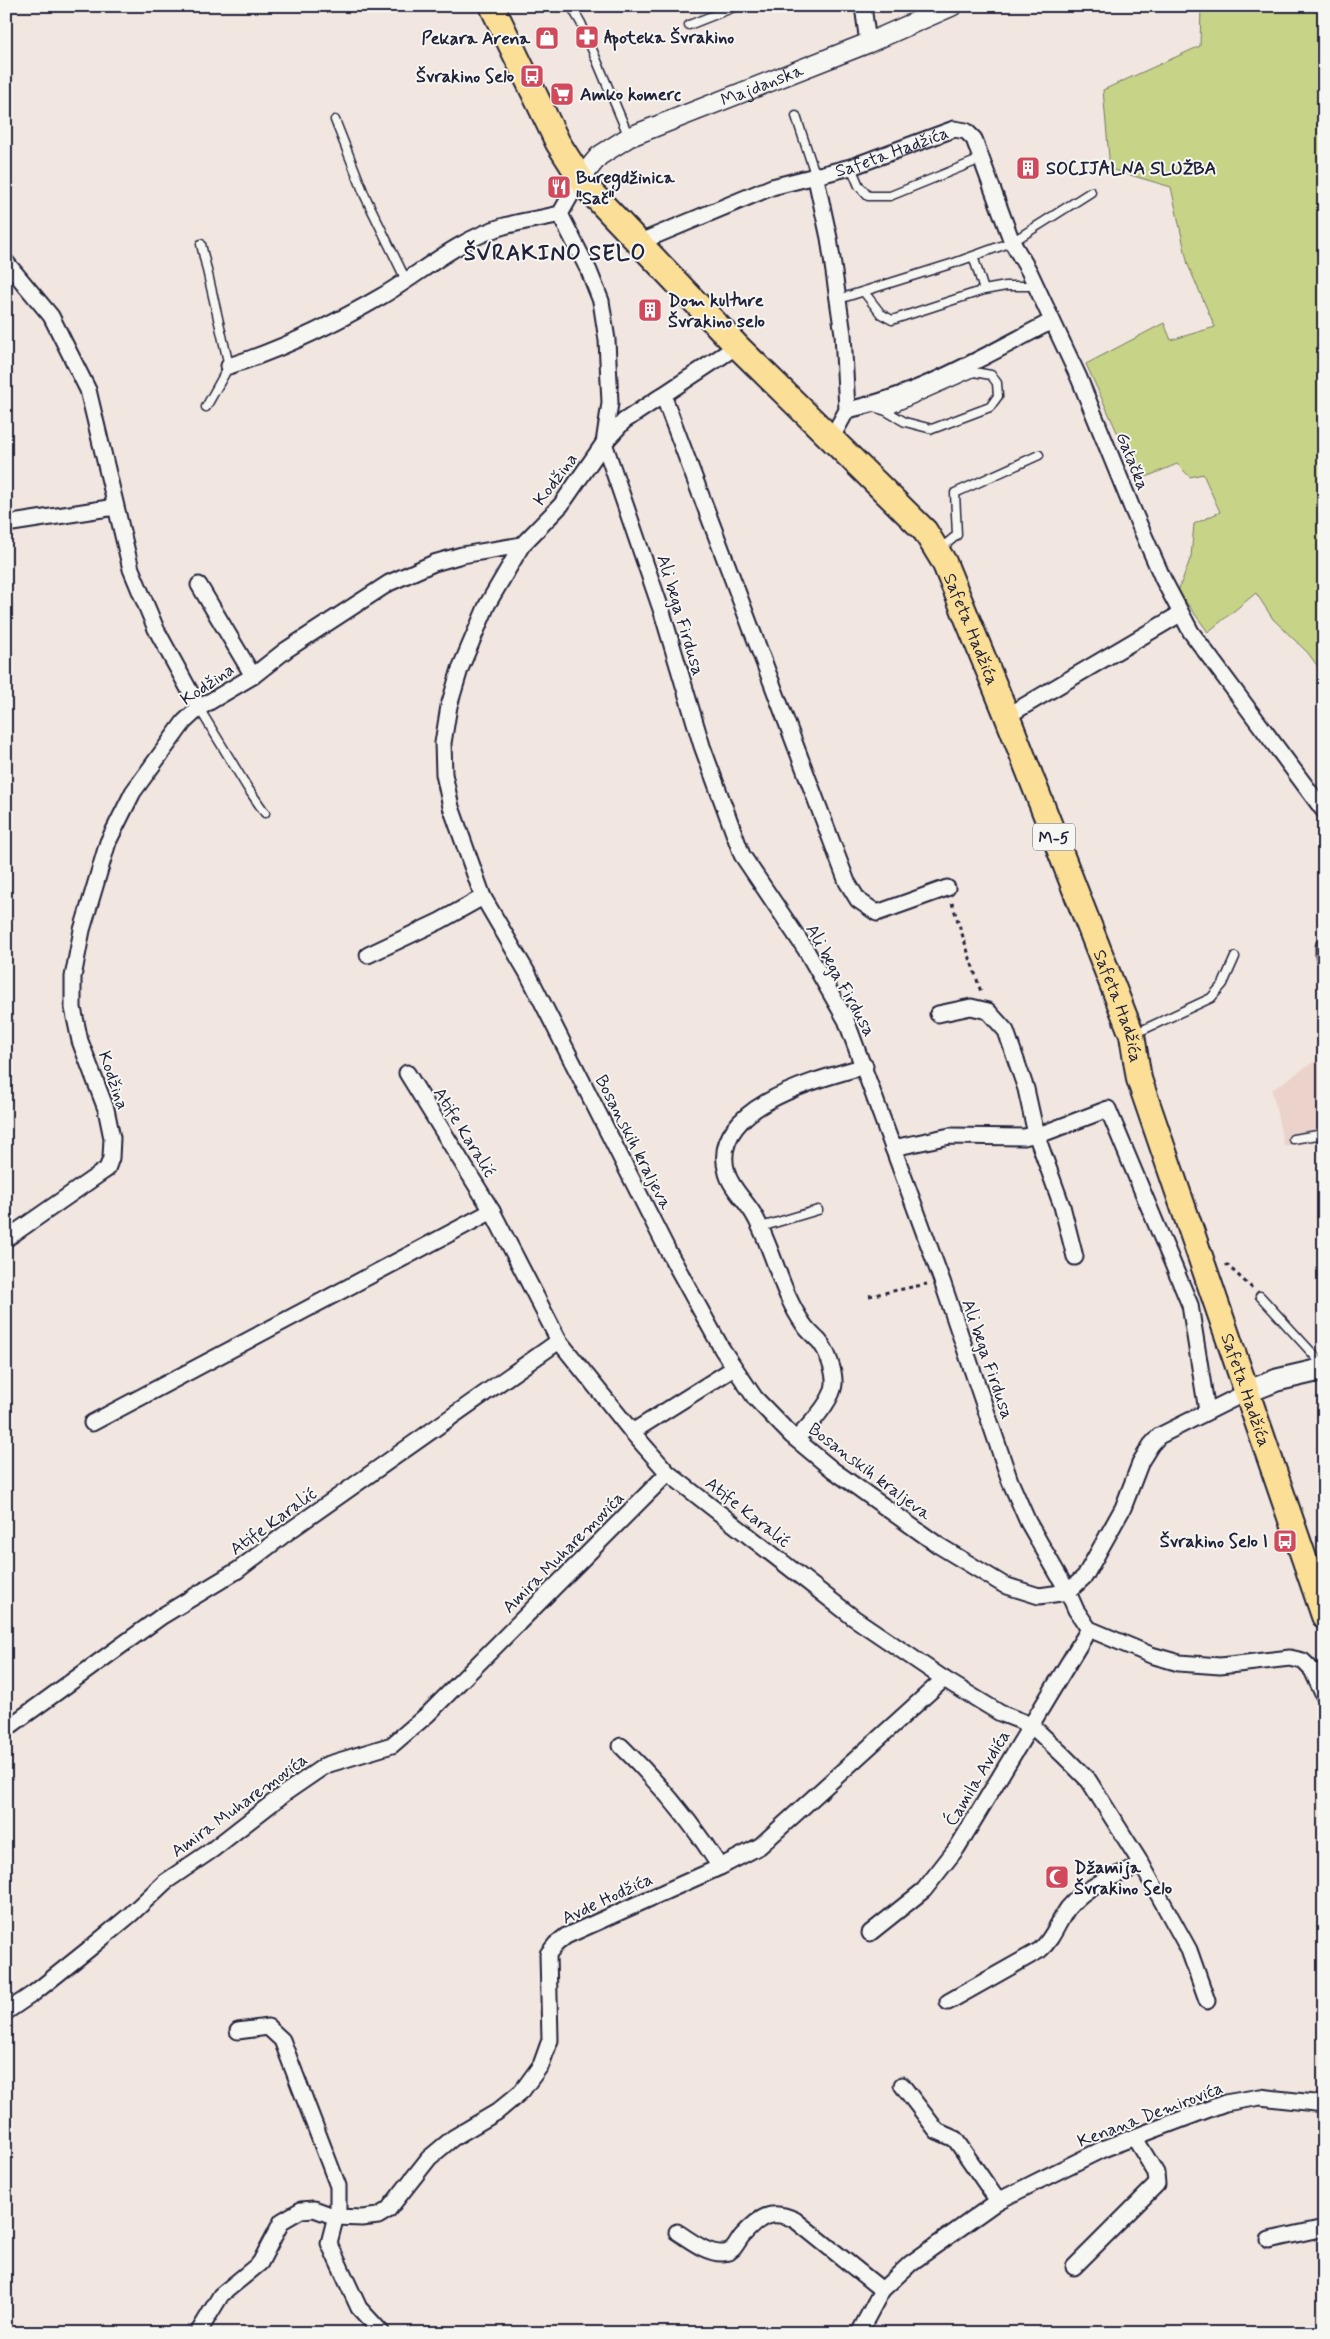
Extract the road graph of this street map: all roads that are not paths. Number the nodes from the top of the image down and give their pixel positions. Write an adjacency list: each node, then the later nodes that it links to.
1 (492, 6): 14 (main road, Safeta Hadžića / M-5)
2 (571, 6): 10 (lane)
3 (737, 6): 6 (lane)
4 (863, 6): 7 (street)
5 (952, 6): 7 (street, Majdanska)
6 (689, 25)
7 (868, 43): 10 (street, Majdanska)
8 (796, 116): 13 (lane)
9 (335, 120): 22 (lane)
10 (629, 137): 14 (street, Majdanska)
11 (981, 159): 12 (lane); 12 (street, Safeta Hadžića); 18 (street, Safeta Hadžića)
12 (851, 167): 13 (street, Safeta Hadžića)
13 (815, 174): 17 (street, Safeta Hadžića); 26 (street, Safeta Hadžića)
14 (580, 179): 16 (street); 17 (main road, Safeta Hadžića / M-5)
15 (1091, 192): 18 (lane)
16 (560, 214): 22 (street); 36 (street)
17 (640, 242): 28 (main road, Safeta Hadžića / M-5)
18 (1012, 242): 20 (lane); 23 (street, Gatačka)
19 (201, 244): 29 (lane)
20 (973, 256): 24 (lane); 25 (lane)
21 (6, 262): 38 (street)
22 (406, 280): 29 (street)
23 (1036, 286): 24 (lane); 27 (street, Gatačka)
24 (984, 290): 25 (lane)
25 (864, 292): 26 (lane)
26 (839, 299): 33 (street, Safeta Hadžića)
27 (1052, 321): 31 (street); 43 (street, Gatačka)
28 (737, 346): 30 (street, Kodžina); 35 (main road, Safeta Hadžića / M-5)
29 (229, 366): 32 (lane)
30 (663, 396): 36 (street, Kodžina); 49 (street)
31 (868, 406): 33 (street); 34 (lane)
32 (206, 407)
33 (847, 410): 35 (street)
34 (886, 411): 34 (lane)
35 (832, 439): 41 (main road, Safeta Hadžića / M-5)
36 (604, 443): 40 (street, Kodžina); 57 (street, Ali bega Firdusa)
37 (1039, 455): 41 (lane)
38 (115, 507): 39 (street); 45 (street)
39 (6, 524)
40 (522, 545): 44 (street, Kodžina); 50 (street, Bosanskih kraljeva)
41 (937, 552): 46 (main road, Safeta Hadžića / M-5)
42 (199, 585): 44 (street)
43 (1180, 614): 46 (street); 47 (street, Gatačka)
44 (253, 676): 45 (street, Kodžina)
45 (199, 708): 48 (lane); 66 (street, Kodžina)
46 (1007, 716): 56 (main road, Safeta Hadžića / M-5)
47 (1324, 811)
48 (265, 813)
49 (947, 888)
50 (483, 897): 52 (street); 71 (street, Bosanskih kraljeva)
51 (1324, 946): 53 (street)
52 (368, 955)
53 (1324, 956)
54 (1235, 957): 56 (lane)
55 (938, 1014): 59 (street)
56 (1132, 1035): 73 (main road, Safeta Hadžića / M-5)
57 (865, 1066): 62 (street, Ali bega Firdusa); 65 (street)
58 (407, 1073): 64 (street, Atife Karalić)
59 (1036, 1134): 62 (street); 67 (street); 74 (street)
60 (1324, 1134): 61 (lane)
61 (1293, 1140)
62 (893, 1148): 79 (street, Ali bega Firdusa)
63 (818, 1210): 65 (lane)
64 (492, 1211): 69 (street, Atife Karalić); 75 (street)
65 (761, 1227): 77 (street)
66 (6, 1239)
67 (1075, 1258)
68 (1260, 1296): 70 (lane)
69 (560, 1341): 76 (street, Atife Karalić); 85 (street, Atife Karalić)
70 (1324, 1366)
71 (734, 1368): 76 (street); 77 (street, Bosanskih kraljeva)
72 (1324, 1369): 73 (main road)
73 (1247, 1392): 74 (street); 80 (main road, Safeta Hadžića / M-5)
74 (1207, 1411): 79 (street)
75 (92, 1423)
76 (632, 1432): 78 (street, Atife Karalić)
77 (796, 1439): 79 (street, Bosanskih kraljeva)
78 (668, 1473): 82 (street, Atife Karalić); 92 (street, Amira Muharemovića)
79 (1068, 1592): 81 (street, Ali bega Firdusa)
80 (1324, 1616)
81 (1089, 1630): 83 (street); 84 (street)
82 (944, 1679): 84 (street); 88 (street, Avde Hodžića)
83 (1324, 1696)
84 (1032, 1725): 87 (street, Ćamila Avdića); 89 (street, Ćamila Avdića)
85 (6, 1728)
86 (621, 1746): 88 (street)
87 (1142, 1865): 90 (street, Ćamila Avdića); 91 (street)
88 (720, 1867): 98 (street, Avde Hodžića)
89 (870, 1933)
90 (1207, 2001)
91 (948, 2002)
92 (6, 2012)
93 (238, 2031): 98 (street)
94 (902, 2086): 97 (street)
95 (1324, 2104): 96 (street, Kenana Demirovića)
96 (1134, 2137): 97 (street, Kenana Demirovića); 102 (street)
97 (998, 2202): 103 (street, Kenana Demirovića)
98 (336, 2217): 104 (street, Avde Hodžića); 105 (street)
99 (1324, 2228): 101 (street)
100 (677, 2232): 103 (street)
101 (1269, 2240)
102 (1074, 2267)
103 (882, 2290): 106 (street, Kenana Demirovića)
104 (198, 2333)
105 (382, 2333)
106 (859, 2333)

